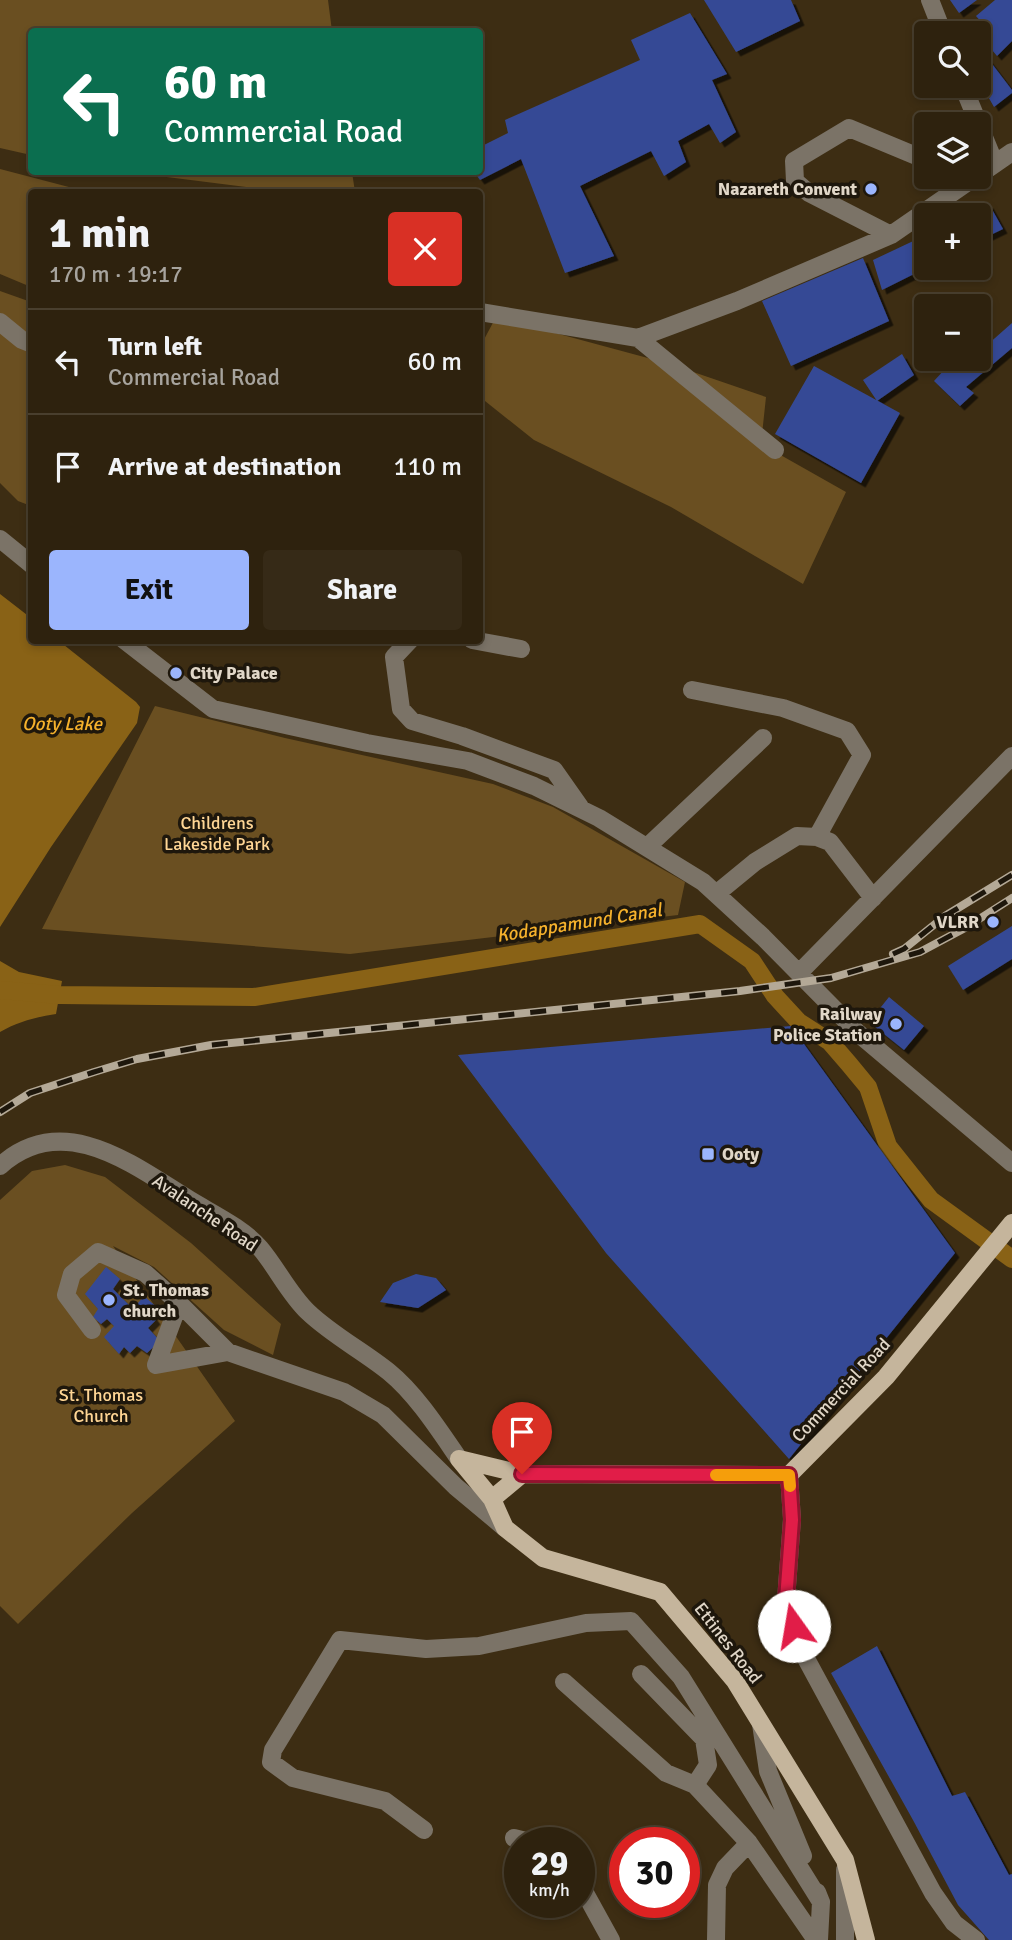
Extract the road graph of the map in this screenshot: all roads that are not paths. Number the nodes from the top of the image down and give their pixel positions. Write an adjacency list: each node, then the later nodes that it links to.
1 (930, 0): 2 (street)
2 (938, 21)
3 (968, 98): 6 (street)
4 (1012, 152): 6 (street)
5 (914, 155): 9 (street)
6 (995, 164): 7 (street)
7 (991, 166)
8 (955, 189): 9 (street)
9 (891, 235): 12 (street)
10 (483, 312): 12 (street)
11 (0, 322): 13 (street)
12 (638, 338): 14 (street)
13 (28, 342)
14 (775, 450)
15 (0, 539): 16 (street)
16 (28, 562)
17 (483, 642): 20 (street)
18 (129, 644): 24 (street)
19 (406, 644): 24 (street)
20 (521, 649)
21 (692, 690): 25 (street)
22 (763, 738): 26 (street)
23 (1012, 756): 28 (street)
24 (580, 808): 26 (street)
25 (817, 837): 27 (street); 28 (street)
26 (647, 847): 27 (street)
27 (716, 894): 29 (street)
28 (873, 898): 29 (street)
29 (799, 973): 30 (street)
30 (1012, 1163)
31 (0, 1166): 36 (street, Avalanche Road)
32 (1009, 1227): 38 (main road, Commercial Road)
33 (179, 1303): 34 (street); 35 (street); 35 (street)
34 (92, 1330)
35 (228, 1352): 40 (street)
36 (459, 1459): 37 (main road); 39 (main road, Ettines Road)
37 (522, 1474): 38 (main road); 39 (main road)
38 (789, 1475): 50 (street)
39 (492, 1499): 40 (main road, Ettines Road)
40 (505, 1528): 43 (main road, Ettines Road)
41 (641, 1674): 44 (street)
42 (564, 1682): 44 (street)
43 (761, 1724): 47 (main road, Ettines Road); 48 (street)
44 (695, 1785): 46 (street)
45 (424, 1830): 48 (street)
46 (749, 1843): 52 (street); 53 (street)
47 (845, 1860): 54 (street); 55 (main road, Ettines Road)
48 (821, 1902): 53 (street)
49 (595, 1911): 51 (street)
50 (953, 1932): 56 (street)
51 (611, 1940)
52 (716, 1940)
53 (818, 1940)
54 (845, 1940)
55 (866, 1940)
56 (976, 1940)

